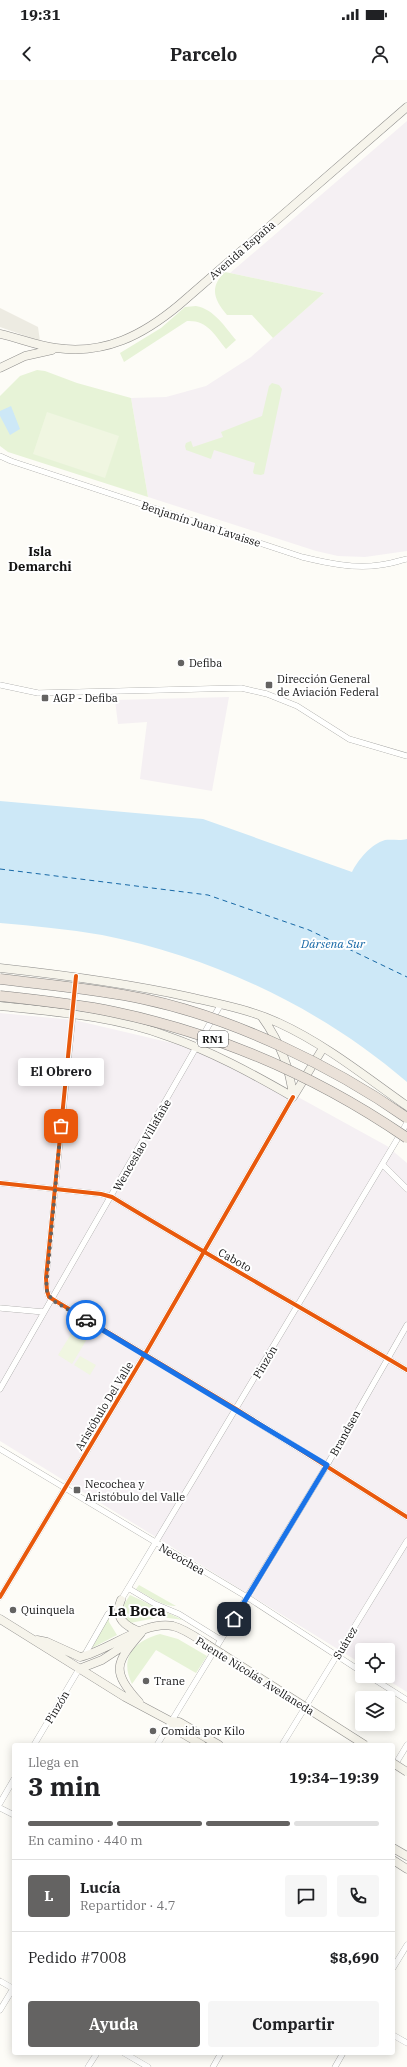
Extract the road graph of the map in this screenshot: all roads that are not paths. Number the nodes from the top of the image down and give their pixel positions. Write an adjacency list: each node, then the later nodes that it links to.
1 (407, 107): 3 (main road, Avenida España)
2 (0, 334): 3 (main road, Avenida España)
3 (57, 349): 4 (main road, Avenida España)
4 (0, 368)
5 (0, 456): 6 (street, Benjamín Juan Lavaisse)
6 (407, 559)
7 (0, 685): 8 (street)
8 (407, 756)
9 (0, 968): 12 (main road)
10 (0, 979): 20 (highway, RN1, bridge)
11 (0, 996): 22 (highway, RN1, bridge)
12 (222, 1004): 15 (main road); 16 (street, Wenceslao Villafañe)
13 (0, 1006): 14 (main road)
14 (73, 1014): 16 (main road); 26 (street)
15 (262, 1016): 17 (main road); 18 (main road)
16 (197, 1048): 18 (main road); 27 (street, Wenceslao Villafañe)
17 (323, 1048): 18 (main road, Aristóbulo Del Valle); 19 (main road)
18 (293, 1097): 28 (street, Aristóbulo Del Valle)
19 (407, 1106)
20 (407, 1118)
21 (407, 1123): 23 (street, Pinzón)
22 (407, 1138)
23 (383, 1165): 25 (street); 30 (street, Pinzón)
24 (0, 1183): 26 (street, Caboto)
25 (407, 1188)
26 (55, 1189): 27 (street, Caboto); 29 (street)
27 (112, 1197): 28 (street, Caboto); 29 (street, Wenceslao Villafañe)
28 (203, 1252): 30 (street, Caboto); 34 (street, Aristóbulo Del Valle)
29 (52, 1300): 32 (street, Wenceslao Villafañe); 34 (street)
30 (299, 1305): 35 (street, Caboto); 38 (street, Pinzón)
31 (0, 1308): 32 (street)
32 (44, 1312): 37 (street, Wenceslao Villafañe)
33 (407, 1325): 35 (street, Brandsen)
34 (145, 1354): 38 (street); 41 (street, Aristóbulo Del Valle)
35 (387, 1358): 36 (street, Caboto); 40 (street, Brandsen)
36 (407, 1370)
37 (0, 1389)
38 (236, 1409): 40 (street); 44 (street, Pinzón)
39 (0, 1449): 41 (street, Necochea)
40 (327, 1465): 42 (street); 47 (street, Brandsen)
41 (65, 1489): 44 (street, Necochea); 46 (street, Aristóbulo Del Valle)
42 (407, 1517)
43 (407, 1541): 55 (street, Suárez)
44 (155, 1543): 45 (street, Pinzón); 47 (street, Necochea)
45 (128, 1588): 48 (street, Pinzón); 53 (street)
46 (0, 1597)
47 (247, 1597): 53 (street, Brandsen); 55 (street, Necochea)
48 (121, 1600): 51 (main road)
49 (108, 1614): 54 (street)
50 (0, 1619): 52 (main road)
51 (141, 1632): 54 (main road, Puente Nicolás Avellaneda); 57 (main road, Puente Nicolás Avellaneda); 60 (main road); 67 (main road, Puente Nicolás Avellaneda, bridge)
52 (36, 1640): 54 (main road); 57 (main road)
53 (221, 1640): 61 (street, Brandsen)
54 (84, 1656)
55 (337, 1656): 56 (street, Necochea); 66 (street, Suárez)
56 (355, 1668)
57 (79, 1669): 60 (main road); 62 (street, Pinzón)
58 (380, 1683): 59 (street)
59 (407, 1700)
60 (142, 1705): 61 (main road)
61 (170, 1721): 63 (street, Brandsen); 64 (main road); 65 (main road)
62 (35, 1743)
63 (158, 1743)
64 (199, 1743)
65 (216, 1743)
66 (283, 1743)
67 (361, 1743)
68 (407, 1745): 70 (street)
69 (395, 1764): 71 (main road, bridge)
70 (395, 1765)
71 (407, 1772)
72 (12, 1782): 73 (street)
73 (0, 1803)
74 (0, 1808): 75 (street)
75 (12, 1814)
76 (395, 1849): 77 (main road)
77 (407, 1856)
78 (395, 1861): 79 (main road)
79 (407, 1869)
80 (407, 1945): 81 (street)
81 (395, 1965)
82 (0, 1981): 83 (street)
83 (12, 1987)
84 (12, 1991): 85 (street)
85 (0, 2010)
86 (395, 2036): 87 (street)
87 (407, 2043)
88 (96, 2055): 92 (street)
89 (127, 2055): 93 (street)
90 (220, 2055): 94 (street)
91 (342, 2055): 95 (street)
92 (88, 2067)
93 (148, 2067)
94 (213, 2067)
95 (335, 2067)

